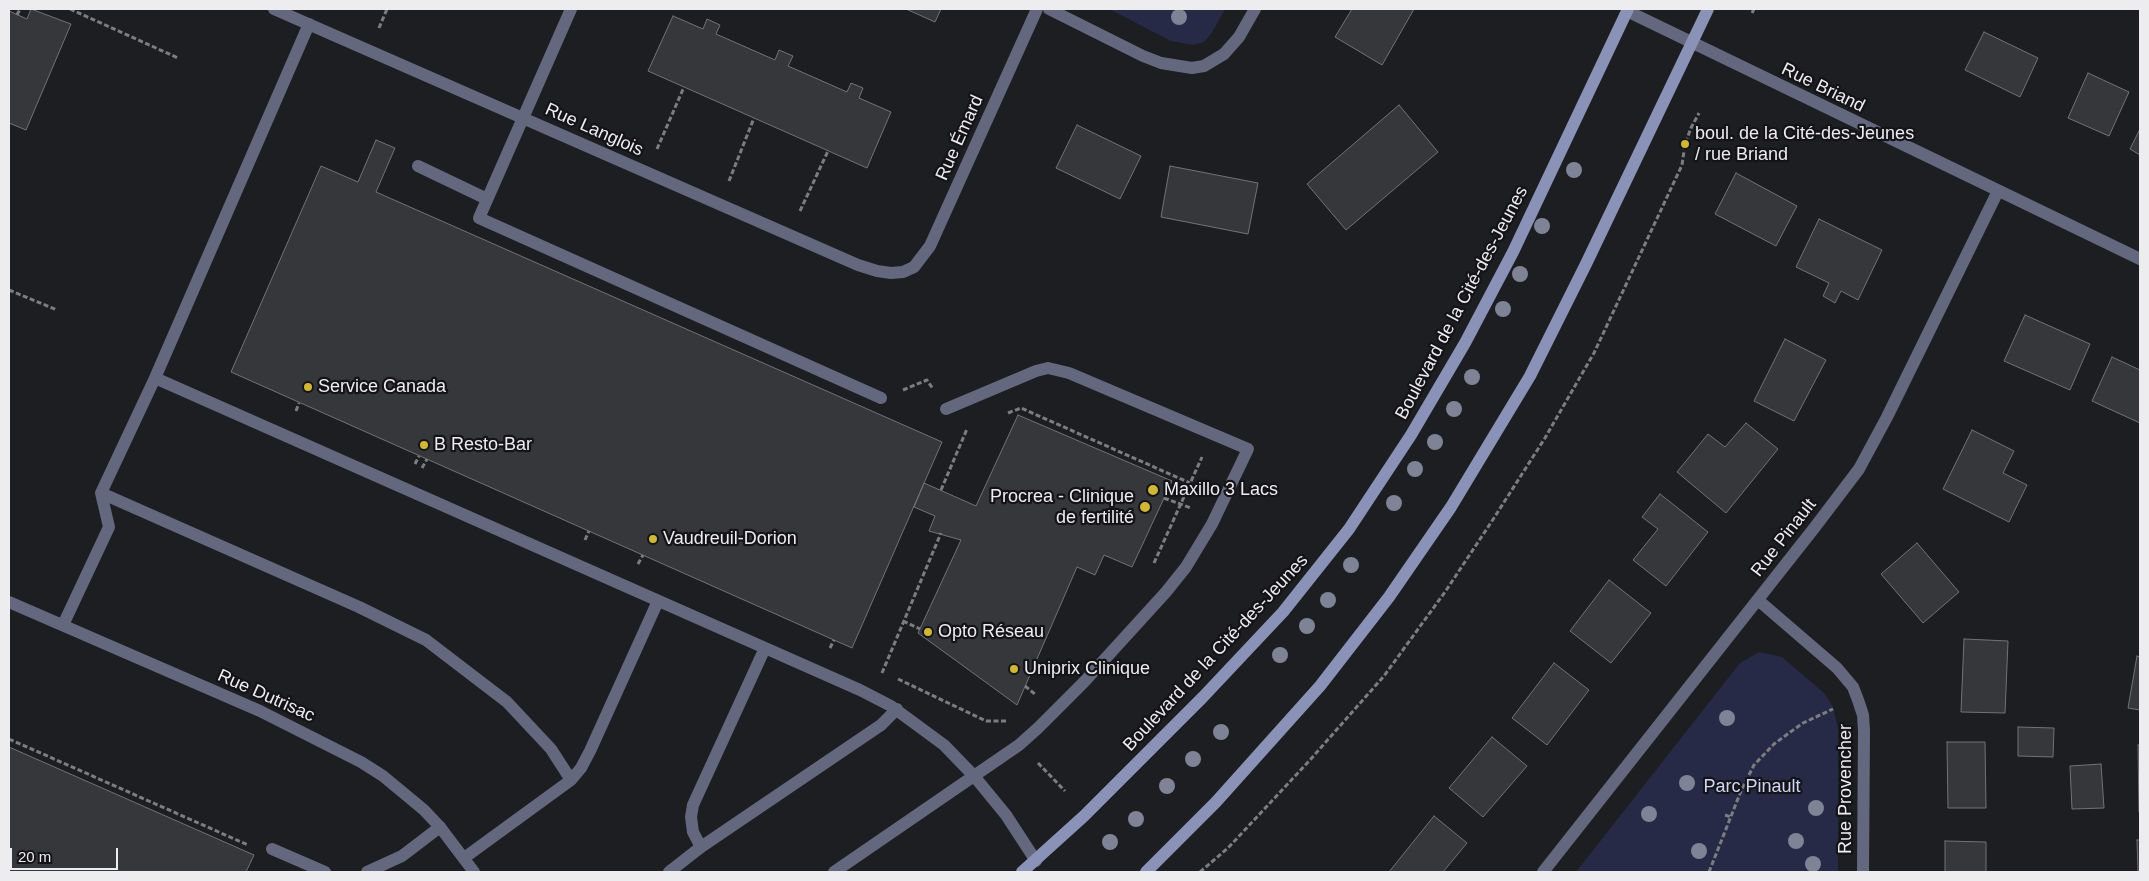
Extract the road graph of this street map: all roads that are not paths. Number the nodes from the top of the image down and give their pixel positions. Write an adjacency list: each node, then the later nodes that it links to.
1 (274, 9): 8 (street, Rue Langlois)
2 (571, 9): 10 (street)
3 (1037, 9): 15 (street, Rue Émard)
4 (1049, 9): 5 (street)
5 (1255, 9)
6 (1708, 9): 9 (main road)
7 (1628, 10): 9 (street, Rue Briand); 32 (main road, Boulevard de la Cité-des-Jeunes)
8 (309, 24): 10 (street, Rue Langlois); 16 (street)
9 (1692, 44): 12 (street, Rue Briand); 40 (main road)
10 (523, 118): 13 (street); 15 (street, Rue Langlois)
11 (418, 166): 13 (street)
12 (1998, 191): 14 (street, Rue Briand); 20 (street, Rue Pinault)
13 (488, 199): 17 (street)
14 (2140, 259)
15 (903, 272)
16 (155, 378): 19 (street); 21 (street)
17 (881, 398)
18 (946, 409): 26 (street)
19 (101, 493): 23 (street); 27 (street)
20 (1758, 600): 41 (street, Rue Pinault); 42 (street, Rue Provencher)
21 (658, 601): 24 (street); 27 (street)
22 (9, 602): 23 (street, Rue Dutrisac)
23 (63, 625): 28 (street, Rue Dutrisac)
24 (765, 648): 25 (street); 29 (street)
25 (897, 709): 26 (street); 29 (street)
26 (974, 776): 32 (street); 37 (street)
27 (571, 780): 31 (street)
28 (440, 826): 31 (street, Rue Dutrisac); 34 (street)
29 (701, 847): 36 (street)
30 (272, 848): 33 (street)
31 (464, 858): 35 (street, Rue Dutrisac)
32 (1036, 861): 38 (main road, Boulevard de la Cité-des-Jeunes); 39 (main road)
33 (325, 872)
34 (366, 872)
35 (474, 872)
36 (669, 872)
37 (834, 872)
38 (1022, 872)
39 (1043, 872)
40 (1146, 872)
41 (1543, 872)
42 (1863, 872)

